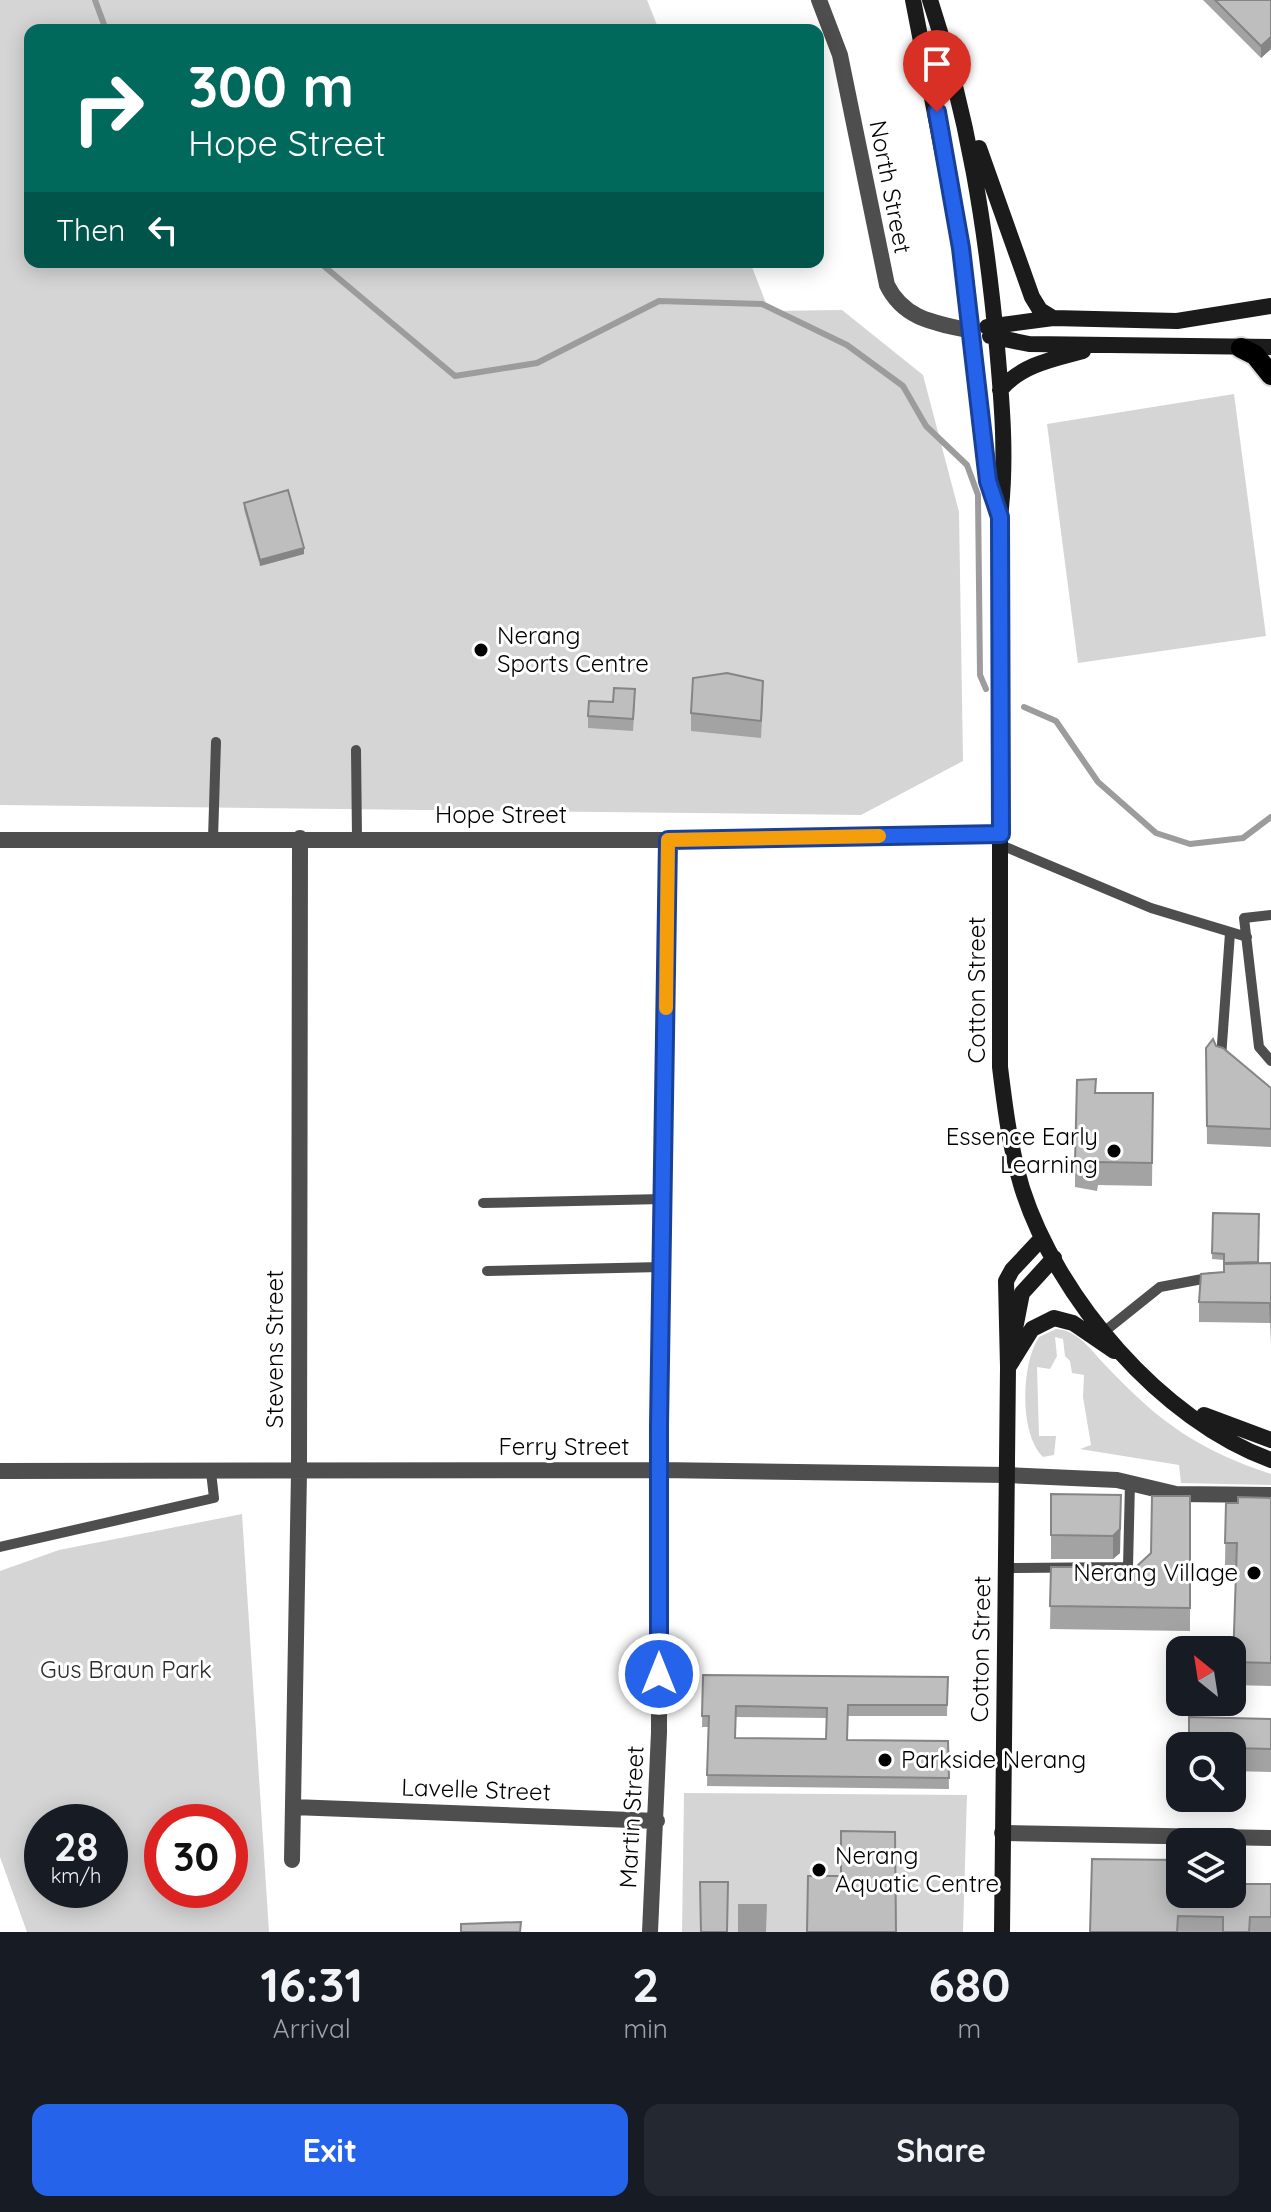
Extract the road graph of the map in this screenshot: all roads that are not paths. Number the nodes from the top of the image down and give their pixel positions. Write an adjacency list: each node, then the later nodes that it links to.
1 (819, 0): 7 (street, North Street)
2 (913, 0): 7 (main road)
3 (930, 0): 4 (main road)
4 (961, 102): 6 (main road); 8 (main road)
5 (1271, 306): 6 (main road, North Street)
6 (1053, 318): 8 (main road, North Street)
7 (971, 331): 8 (main road, North Street); 14 (main road)
8 (996, 332): 9 (main road, North Street); 13 (main road)
9 (1104, 345): 11 (main road, North Street); 13 (main road)
10 (1271, 347): 11 (main road, North Street)
11 (1241, 348): 12 (main road)
12 (1271, 375)
13 (1000, 390): 14 (main road)
14 (1000, 517): 20 (main road, Cotton Street)
15 (216, 742): 19 (lane)
16 (356, 750): 18 (lane)
17 (300, 838): 18 (street, Hope Street); 19 (street, Hope Street); 43 (street, Stevens Street)
18 (357, 838): 22 (street, Hope Street)
19 (213, 839): 21 (street, Hope Street)
20 (1001, 839): 22 (street, Hope Street); 24 (lane); 30 (main road, Cotton Street)
21 (0, 840)
22 (668, 840): 28 (street, Martin Street)
23 (1271, 915): 25 (lane)
24 (1230, 933): 25 (lane); 26 (lane)
25 (1247, 937): 27 (lane)
26 (1221, 1058)
27 (1271, 1061)
28 (663, 1199): 29 (lane); 32 (street, Martin Street)
29 (483, 1203)
30 (1042, 1238): 31 (main road); 36 (main road, Cotton Street)
31 (1054, 1258): 35 (main road); 36 (main road, Cotton Street)
32 (661, 1267): 33 (lane); 40 (street, Martin Street)
33 (487, 1271)
34 (1225, 1277): 35 (lane)
35 (1100, 1335): 36 (main road); 37 (main road)
36 (1008, 1367): 44 (main road, Cotton Street)
37 (1180, 1407): 38 (main road); 39 (main road)
38 (1271, 1440)
39 (1271, 1460)
40 (659, 1470): 43 (street, Ferry Street); 44 (street, Ferry Street); 50 (street, Martin Street)
41 (0, 1471): 42 (street, Ferry Street)
42 (211, 1472): 43 (street, Ferry Street); 47 (lane)
43 (299, 1473): 49 (street, Stevens Street)
44 (1007, 1475): 45 (street, Ferry Street); 48 (main road, Cotton Street)
45 (1130, 1482): 46 (street, Ferry Street); 48 (lane)
46 (1271, 1495)
47 (0, 1547)
48 (1006, 1568): 51 (main road, Cotton Street)
49 (293, 1807): 50 (street, Lavelle Street); 53 (street, Stevens Street)
50 (657, 1821): 54 (street, Martin Street)
51 (1002, 1833): 52 (street); 55 (main road, Cotton Street)
52 (1269, 1836)
53 (292, 1860)
54 (650, 1932)
55 (1002, 1932)

